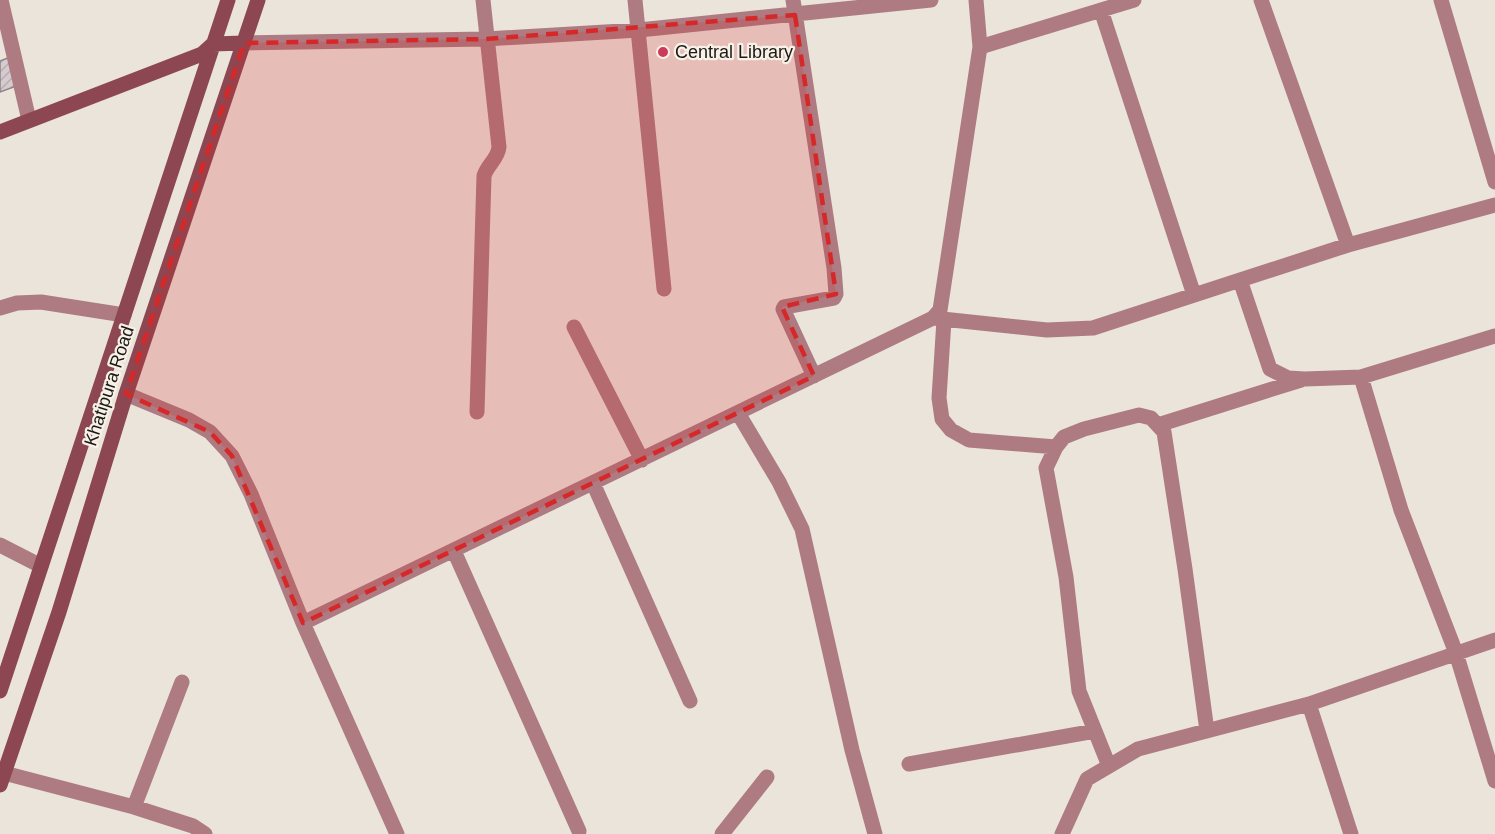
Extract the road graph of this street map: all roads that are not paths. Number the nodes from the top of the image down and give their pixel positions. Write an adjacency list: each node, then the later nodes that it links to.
1 (228, 0): 16 (main road, Khatipura Road)
2 (258, 0): 15 (main road, Khatipura Road)
3 (483, 0): 14 (street)
4 (635, 0): 13 (street)
5 (931, 0): 10 (street)
6 (976, 0): 17 (street)
7 (1134, 0): 12 (street)
8 (1261, 0): 22 (street)
9 (1441, 0): 20 (street)
10 (794, 8): 13 (street); 31 (street)
11 (1, 9): 18 (street)
12 (1101, 10): 17 (street); 25 (street)
13 (639, 30): 14 (street); 24 (street)
14 (486, 39): 15 (street); 35 (street)
15 (244, 43): 16 (main road); 34 (main road, Khatipura Road)
16 (213, 44): 18 (main road); 27 (main road, Khatipura Road)
17 (980, 47): 28 (street)
18 (29, 120): 19 (main road)
19 (0, 132)
20 (1495, 182)
21 (1495, 205): 22 (street)
22 (1348, 245): 23 (street)
23 (1240, 280): 25 (street); 33 (street)
24 (664, 289)
25 (1194, 295): 28 (street)
26 (0, 308): 27 (street)
27 (124, 315): 43 (main road, Khatipura Road)
28 (939, 319): 31 (street); 38 (street)
29 (574, 327): 39 (street)
30 (1495, 336): 32 (street)
31 (814, 376): 36 (street)
32 (1361, 377): 33 (street); 46 (street)
33 (1305, 379): 37 (street)
34 (126, 394): 44 (street); 56 (main road, Khatipura Road)
35 (477, 412)
36 (738, 413): 39 (street); 63 (street)
37 (1158, 425): 38 (street); 52 (street)
38 (1056, 447): 51 (street)
39 (642, 460): 40 (street)
40 (593, 483): 42 (street); 49 (street)
41 (0, 545): 43 (street)
42 (454, 550): 44 (street); 59 (street)
43 (41, 566): 48 (main road, Khatipura Road)
44 (303, 623): 61 (street)
45 (1495, 640): 46 (street)
46 (1456, 653): 50 (street); 57 (street)
47 (182, 682): 58 (street)
48 (0, 692)
49 (690, 701)
50 (1309, 704): 52 (street); 65 (street)
51 (1095, 731): 53 (street); 54 (street)
52 (1207, 731): 54 (street)
53 (909, 764)
54 (1109, 766): 64 (street)
55 (767, 777): 62 (street)
56 (2, 779): 58 (street)
57 (1495, 781)
58 (134, 807): 60 (street)
59 (579, 831)
60 (205, 834)
61 (397, 834)
62 (722, 834)
63 (875, 834)
64 (1062, 834)
65 (1351, 834)

